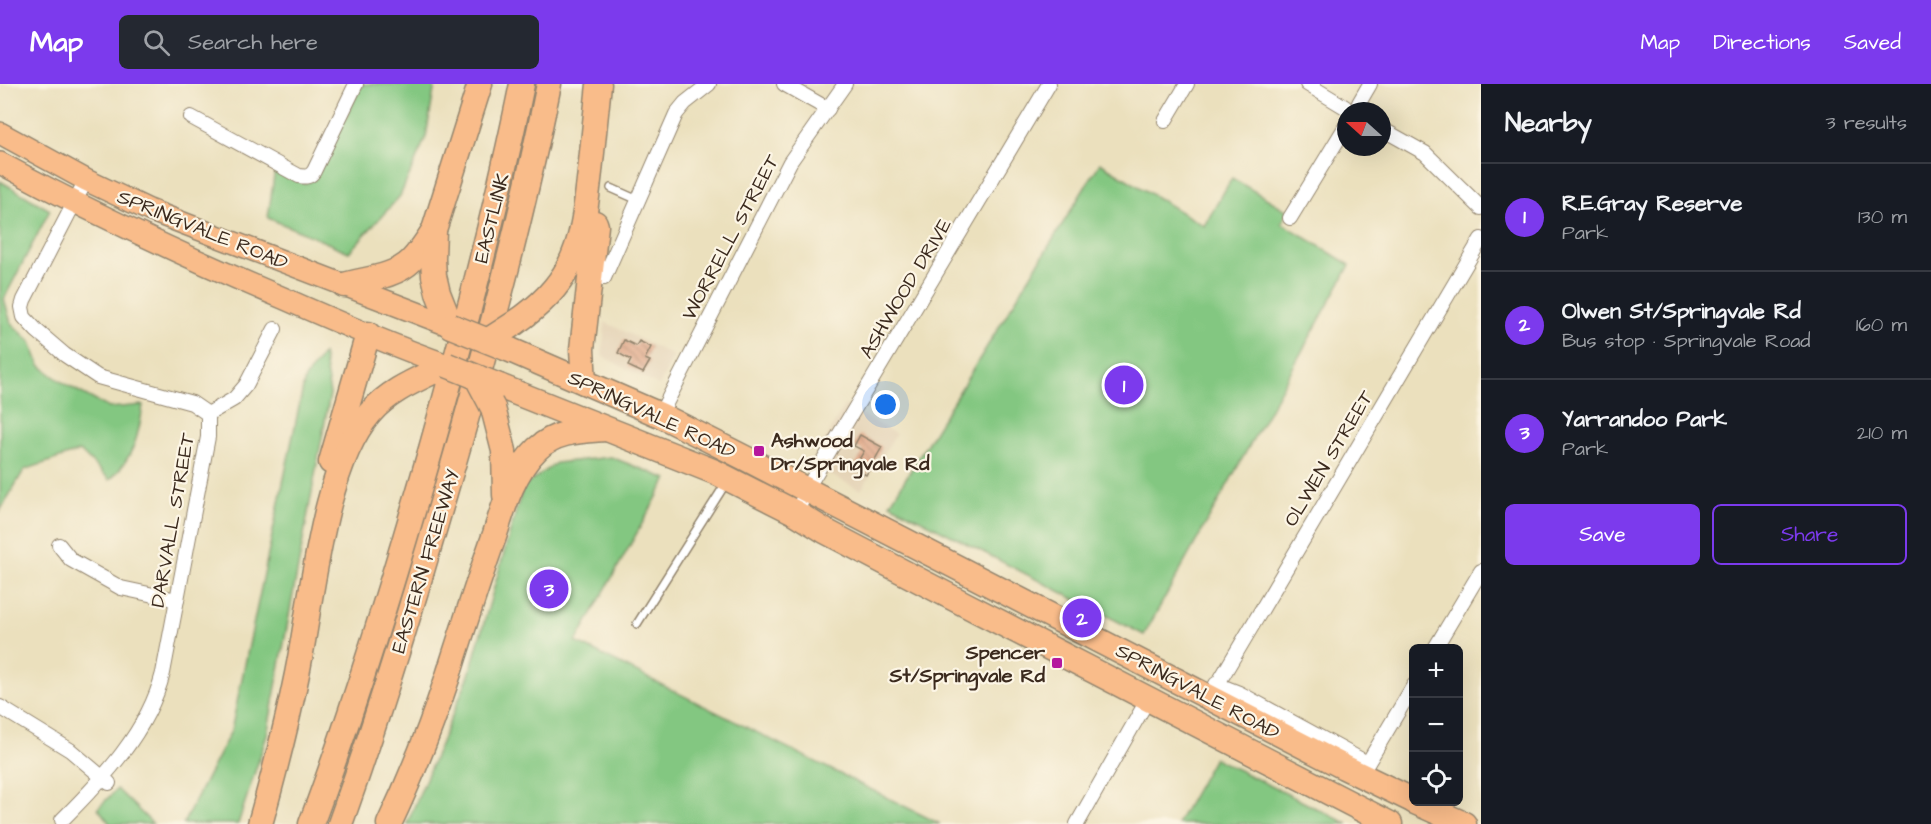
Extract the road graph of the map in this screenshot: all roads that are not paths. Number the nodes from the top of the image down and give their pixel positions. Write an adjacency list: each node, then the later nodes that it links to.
1 (356, 84): 16 (street)
2 (480, 84): 29 (highway)
3 (522, 84): 38 (highway, EASTLINK)
4 (549, 84): 33 (highway, EASTLINK)
5 (600, 84): 26 (highway)
6 (709, 84): 24 (street)
7 (784, 84): 15 (street)
8 (845, 84): 15 (street, WORRELL STREET)
9 (1049, 84): 45 (street, ASHWOOD DRIVE)
10 (1187, 84): 17 (street)
11 (1307, 84): 13 (street)
12 (1370, 84): 14 (street)
13 (1339, 102)
14 (1358, 102)
15 (828, 109): 42 (street, WORRELL STREET)
16 (191, 117)
17 (1165, 121)
18 (0, 133): 22 (main road, SPRINGVALE ROAD)
19 (1391, 134): 27 (street)
20 (1337, 141): 28 (street)
21 (0, 163): 25 (main road, SPRINGVALE ROAD)
22 (86, 180): 25 (street); 32 (main road, SPRINGVALE ROAD)
23 (611, 188): 24 (lane)
24 (638, 200): 31 (street)
25 (75, 203): 36 (main road, SPRINGVALE ROAD); 41 (street)
26 (586, 204): 37 (highway, bridge); 39 (highway)
27 (1481, 208)
28 (1290, 218)
29 (434, 230): 32 (highway); 34 (highway)
30 (1481, 239): 54 (street, OLWEN STREET)
31 (603, 281)
32 (344, 285): 34 (main road, SPRINGVALE ROAD)
33 (500, 294): 65 (highway, EASTERN FREEWAY)
34 (447, 322): 37 (highway, SPRINGVALE ROAD, bridge); 38 (highway)
35 (275, 329): 41 (street, DARVALL STREET)
36 (368, 334): 38 (main road, SPRINGVALE ROAD); 48 (highway)
37 (498, 345): 38 (highway); 39 (highway, SPRINGVALE ROAD)
38 (448, 361): 40 (highway, SPRINGVALE ROAD, bridge); 48 (highway); 64 (highway, EASTERN FREEWAY)
39 (584, 382): 42 (highway, SPRINGVALE ROAD)
40 (496, 397): 43 (highway, SPRINGVALE ROAD); 46 (highway)
41 (208, 414): 51 (street, DARVALL STREET)
42 (660, 415): 45 (highway, SPRINGVALE ROAD)
43 (610, 428): 44 (highway, SPRINGVALE ROAD); 46 (highway)
44 (729, 479): 47 (highway, SPRINGVALE ROAD); 52 (lane)
45 (808, 489): 47 (street, ASHWOOD DRIVE); 54 (highway, SPRINGVALE ROAD)
46 (501, 512): 66 (highway)
47 (796, 513): 56 (highway, SPRINGVALE ROAD)
48 (322, 536): 63 (highway)
49 (59, 544): 51 (street)
50 (1481, 572): 53 (street)
51 (177, 600): 59 (street, DARVALL STREET)
52 (638, 624)
53 (1437, 644)
54 (1213, 691): 58 (highway, SPRINGVALE ROAD)
55 (1409, 692): 58 (street)
56 (1148, 699): 67 (street); 68 (highway, SPRINGVALE ROAD)
57 (0, 707): 59 (street)
58 (1364, 769): 60 (highway, SPRINGVALE ROAD)
59 (109, 776): 62 (street, DARVALL STREET)
60 (1409, 798)
61 (1425, 806): 69 (highway, SPRINGVALE ROAD)
62 (60, 822)
63 (260, 824)
64 (311, 824)
65 (340, 824)
66 (389, 824)
67 (1077, 824)
68 (1390, 824)
69 (1464, 824)

